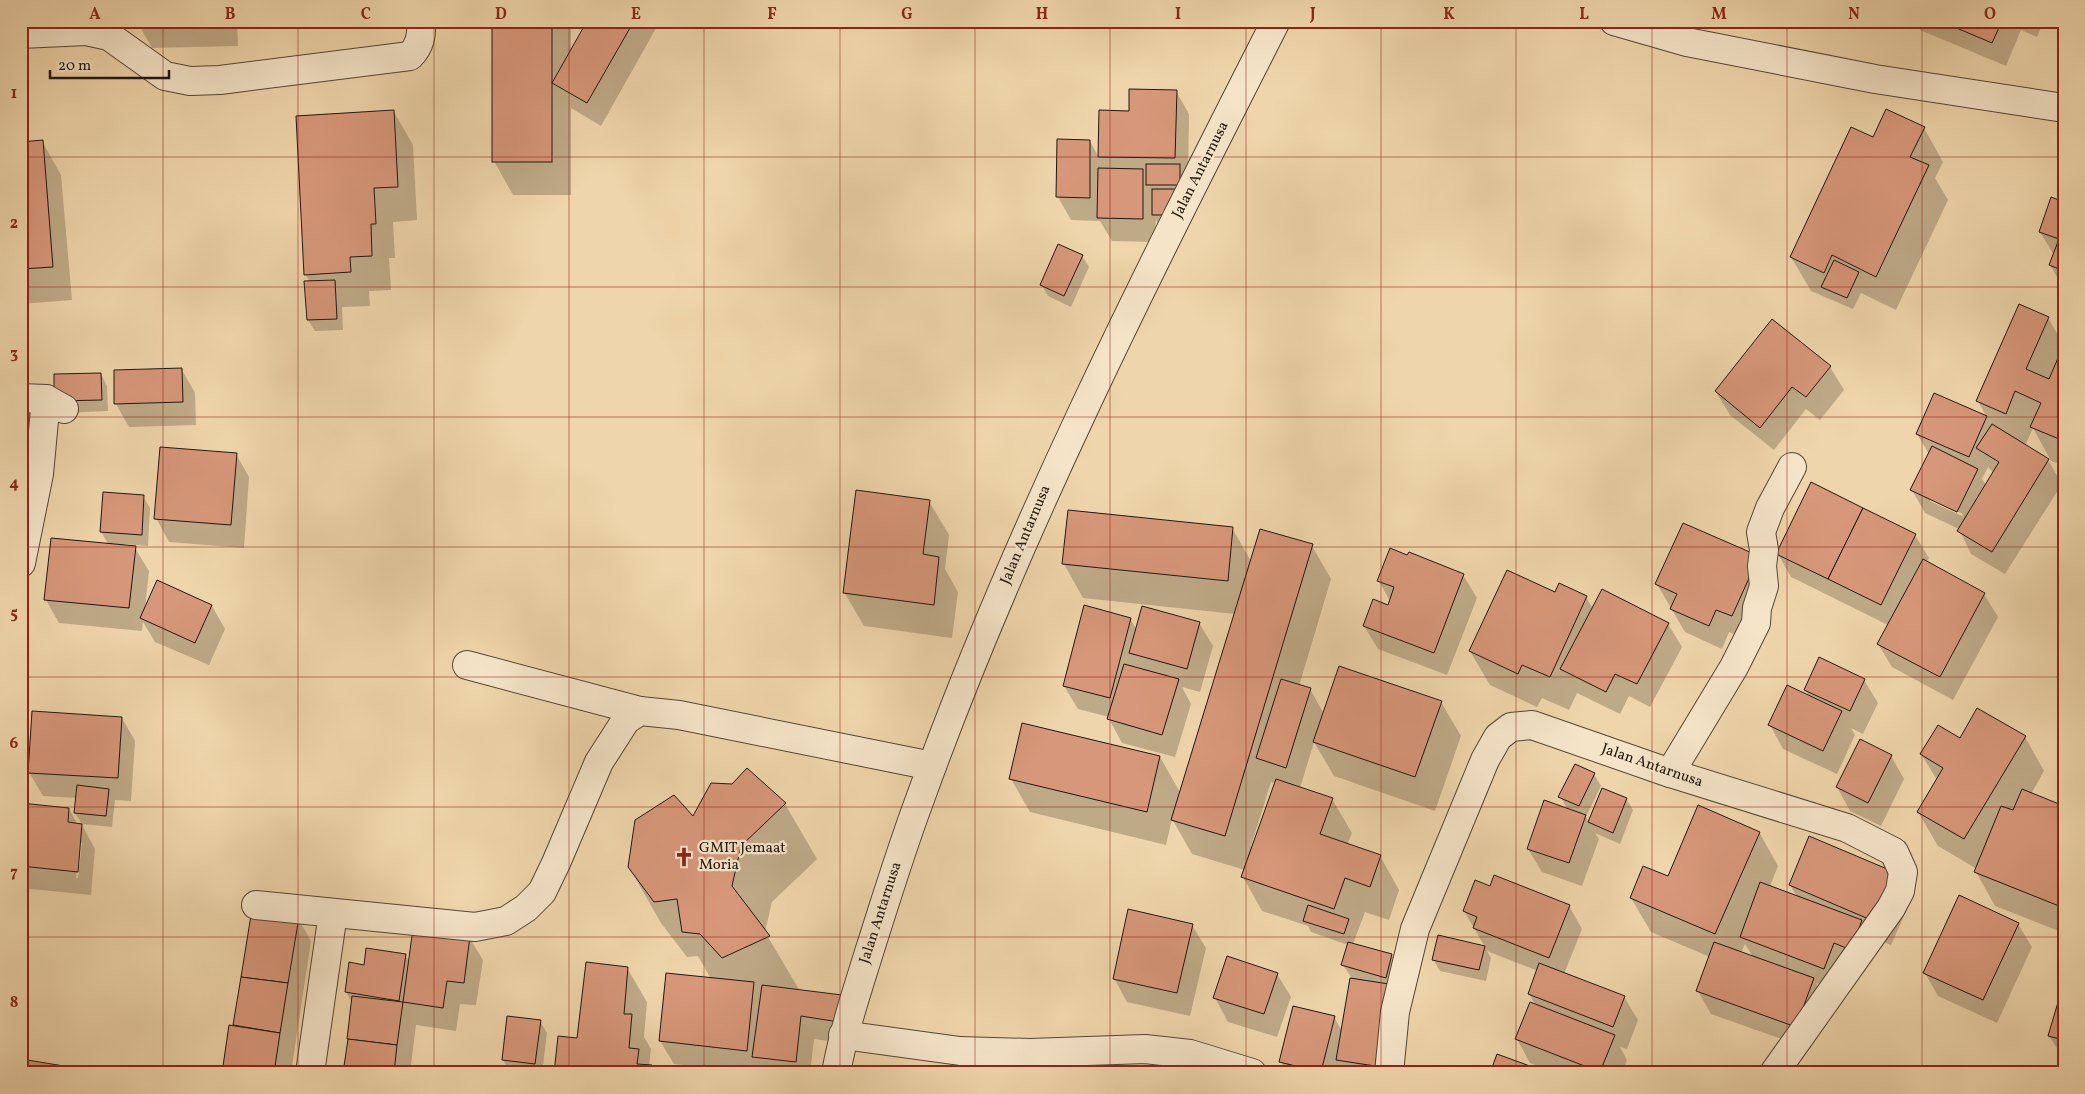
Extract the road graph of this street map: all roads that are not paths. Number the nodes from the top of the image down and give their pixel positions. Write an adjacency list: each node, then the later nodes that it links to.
1 (421, 21): 4 (street)
2 (1276, 21): 11 (street, Jalan Antarnusa)
3 (1614, 21): 5 (street)
4 (21, 34)
5 (2064, 108)
6 (44, 402): 8 (street)
7 (1792, 467): 12 (street)
8 (21, 563)
9 (467, 665): 10 (street)
10 (640, 711): 11 (street); 14 (street)
11 (932, 766): 15 (street, Jalan Antarnusa)
12 (1670, 773): 19 (street, Jalan Antarnusa); 20 (street, Jalan Antarnusa)
13 (256, 905): 14 (street)
14 (333, 913): 16 (street)
15 (843, 1035): 17 (street, Jalan Antarnusa); 18 (street)
16 (310, 1073)
17 (836, 1073)
18 (1252, 1073)
19 (1389, 1073)
20 (1774, 1073)

